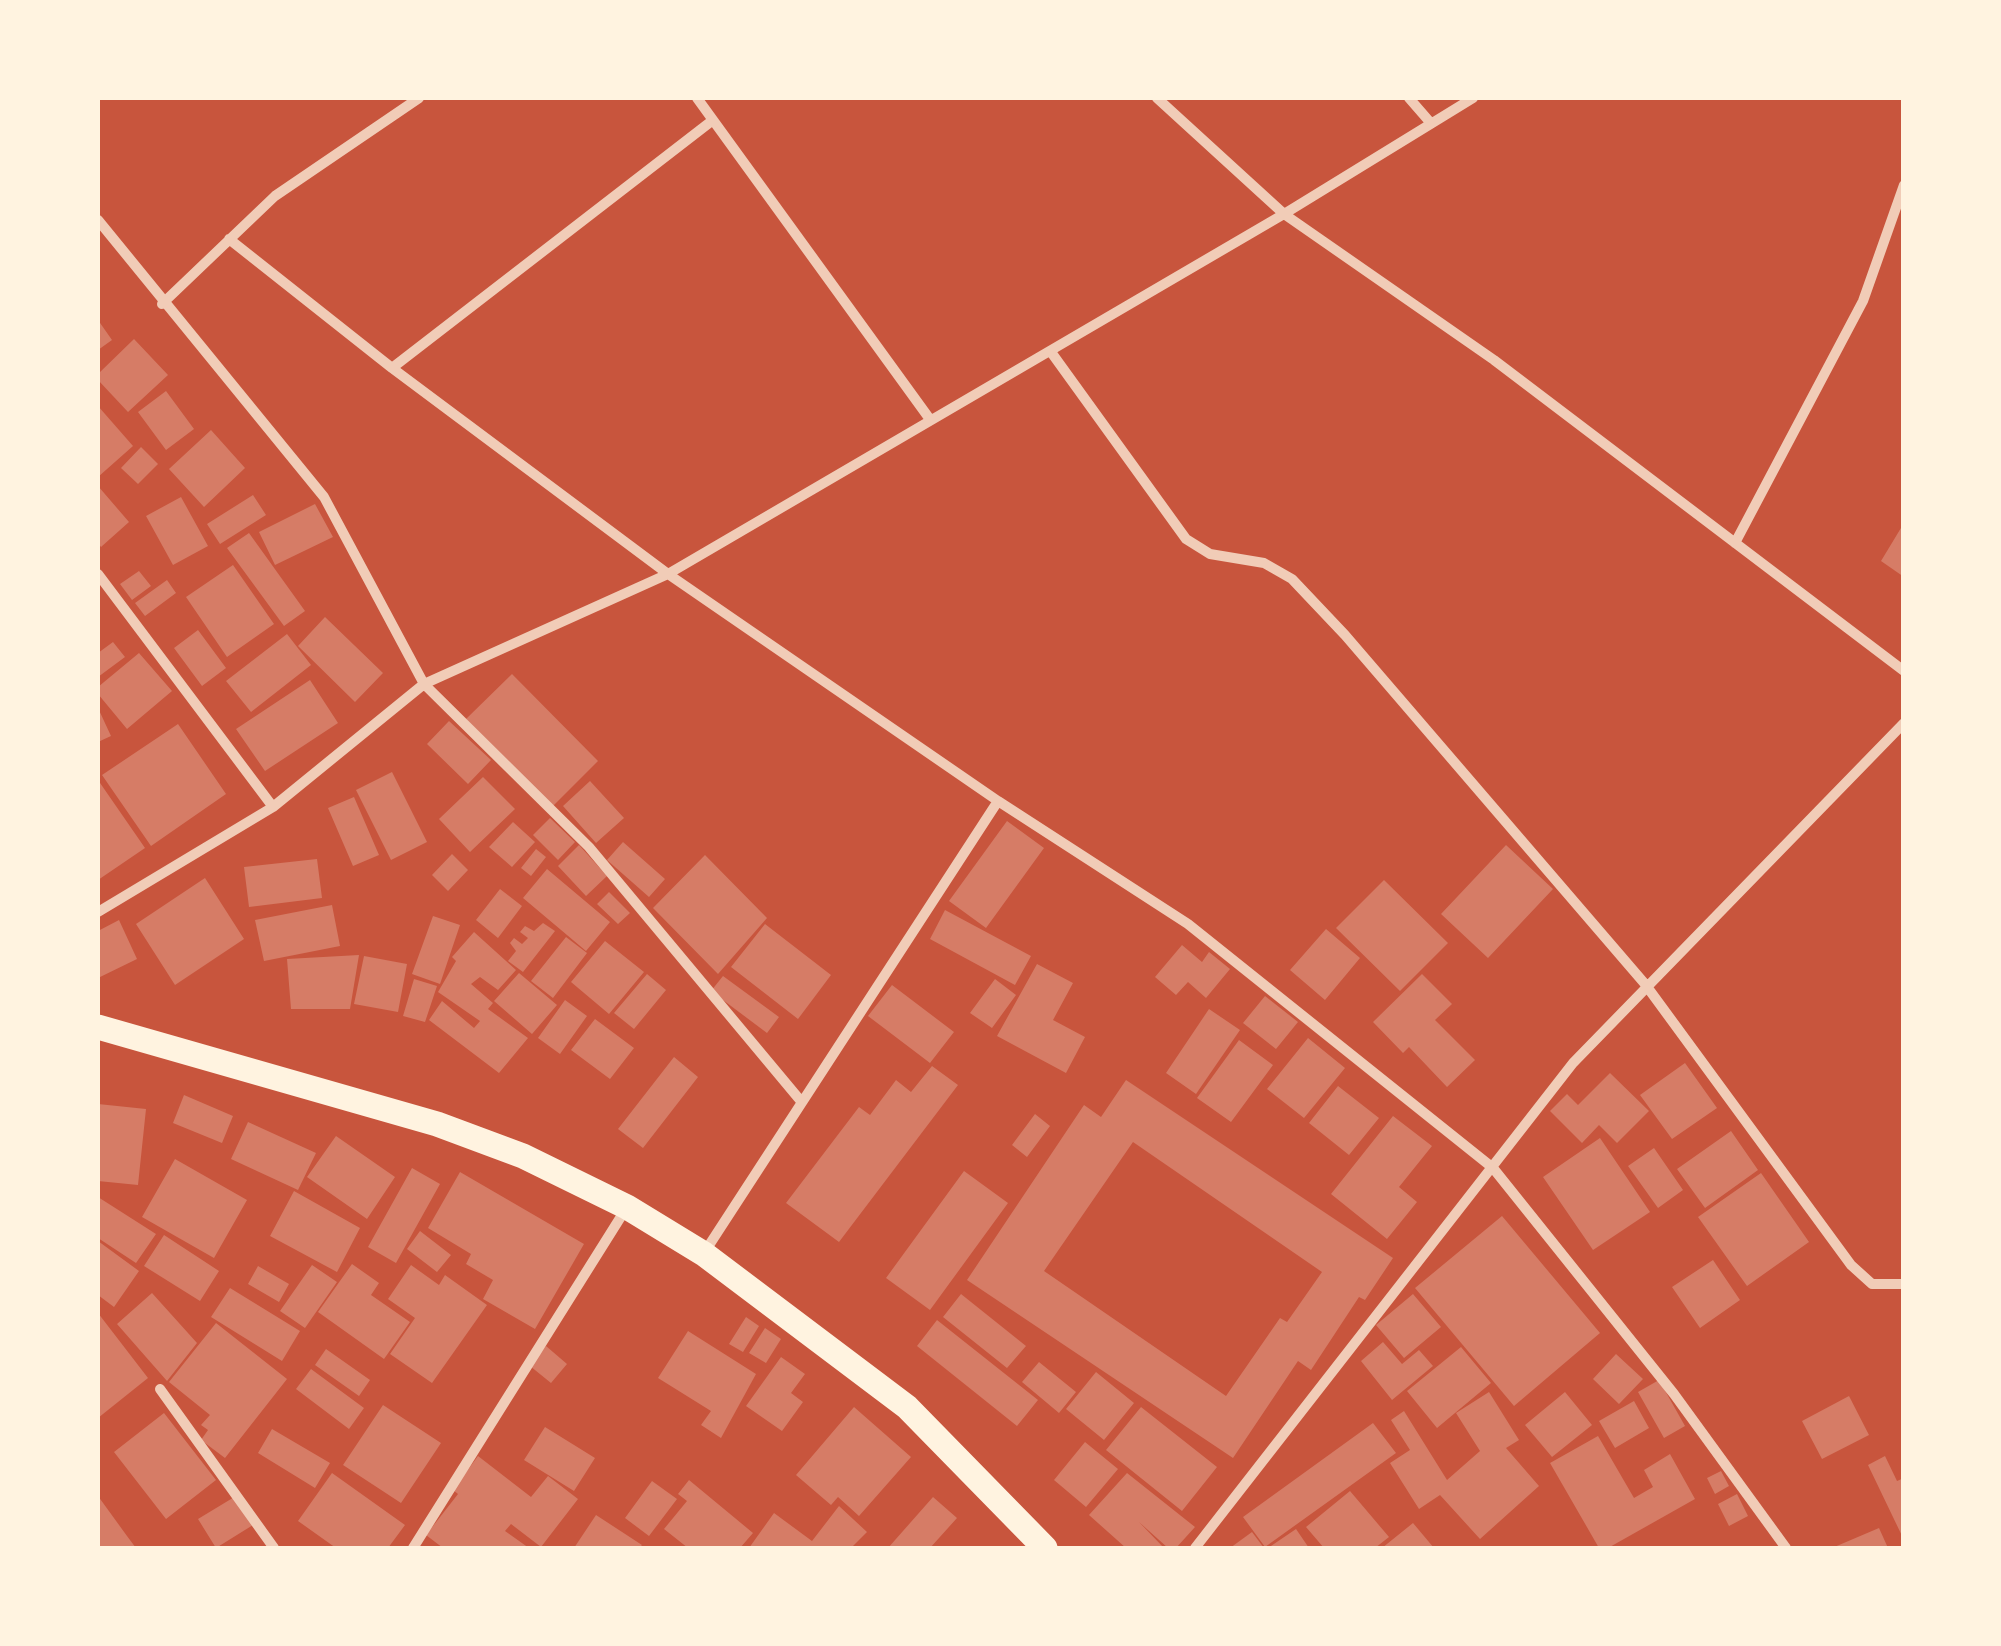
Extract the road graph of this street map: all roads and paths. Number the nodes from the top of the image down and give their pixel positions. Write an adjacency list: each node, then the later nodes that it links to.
1 (419, 98): 11 (street)
2 (698, 98): 6 (street)
3 (1157, 98): 9 (street)
4 (1409, 98): 7 (street)
5 (1473, 98): 7 (street)
6 (714, 120): 14 (street); 15 (street)
7 (1429, 121): 9 (street)
8 (1904, 185): 16 (street)
9 (1284, 214): 13 (street); 16 (street)
10 (98, 220): 12 (street)
11 (229, 239): 12 (street); 14 (street)
12 (162, 304): 20 (street)
13 (1051, 352): 15 (street); 25 (street)
14 (392, 368): 18 (street)
15 (929, 418): 18 (street)
16 (1735, 543): 19 (street)
17 (98, 574): 23 (street)
18 (668, 574): 20 (street); 22 (street)
19 (1904, 671)
20 (424, 684): 23 (street); 27 (street)
21 (1904, 723): 25 (street)
22 (998, 801): 27 (street); 28 (street)
23 (273, 807): 24 (street)
24 (98, 912)
25 (1645, 984): 28 (street); 31 (street)
26 (98, 1027): 29 (highway)
27 (800, 1100): 30 (street)
28 (1493, 1168): 36 (street); 37 (street)
29 (627, 1206): 30 (highway); 34 (street)
30 (704, 1254): 35 (highway)
31 (1904, 1284)
32 (160, 1390): 33 (street)
33 (274, 1548)
34 (413, 1548)
35 (1046, 1548)
36 (1195, 1548)
37 (1786, 1548)

